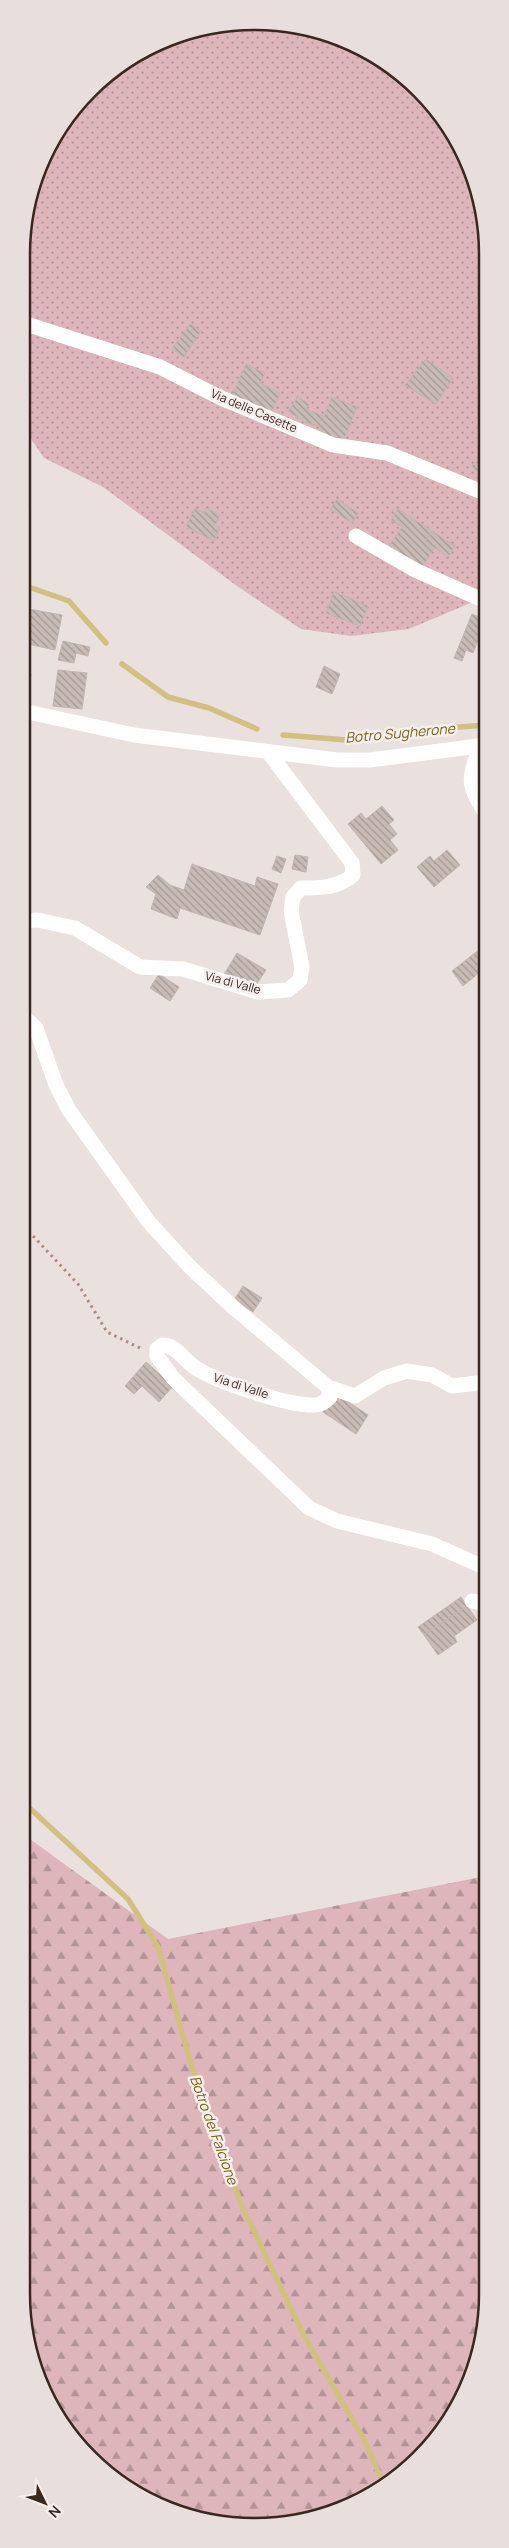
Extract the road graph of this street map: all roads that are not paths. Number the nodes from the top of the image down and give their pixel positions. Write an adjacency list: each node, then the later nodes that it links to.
1 (30, 325): 2 (street, Via delle Casette)
2 (479, 491)
3 (356, 536): 4 (street)
4 (479, 598)
5 (30, 713): 7 (street)
6 (479, 746): 7 (street)
7 (269, 753): 10 (street, Via di Valle)
8 (479, 755): 9 (street)
9 (479, 801)
10 (30, 920)
11 (30, 1022): 13 (street)
12 (479, 1383): 13 (street)
13 (328, 1387): 14 (street, Via di Valle)
14 (479, 1565)

